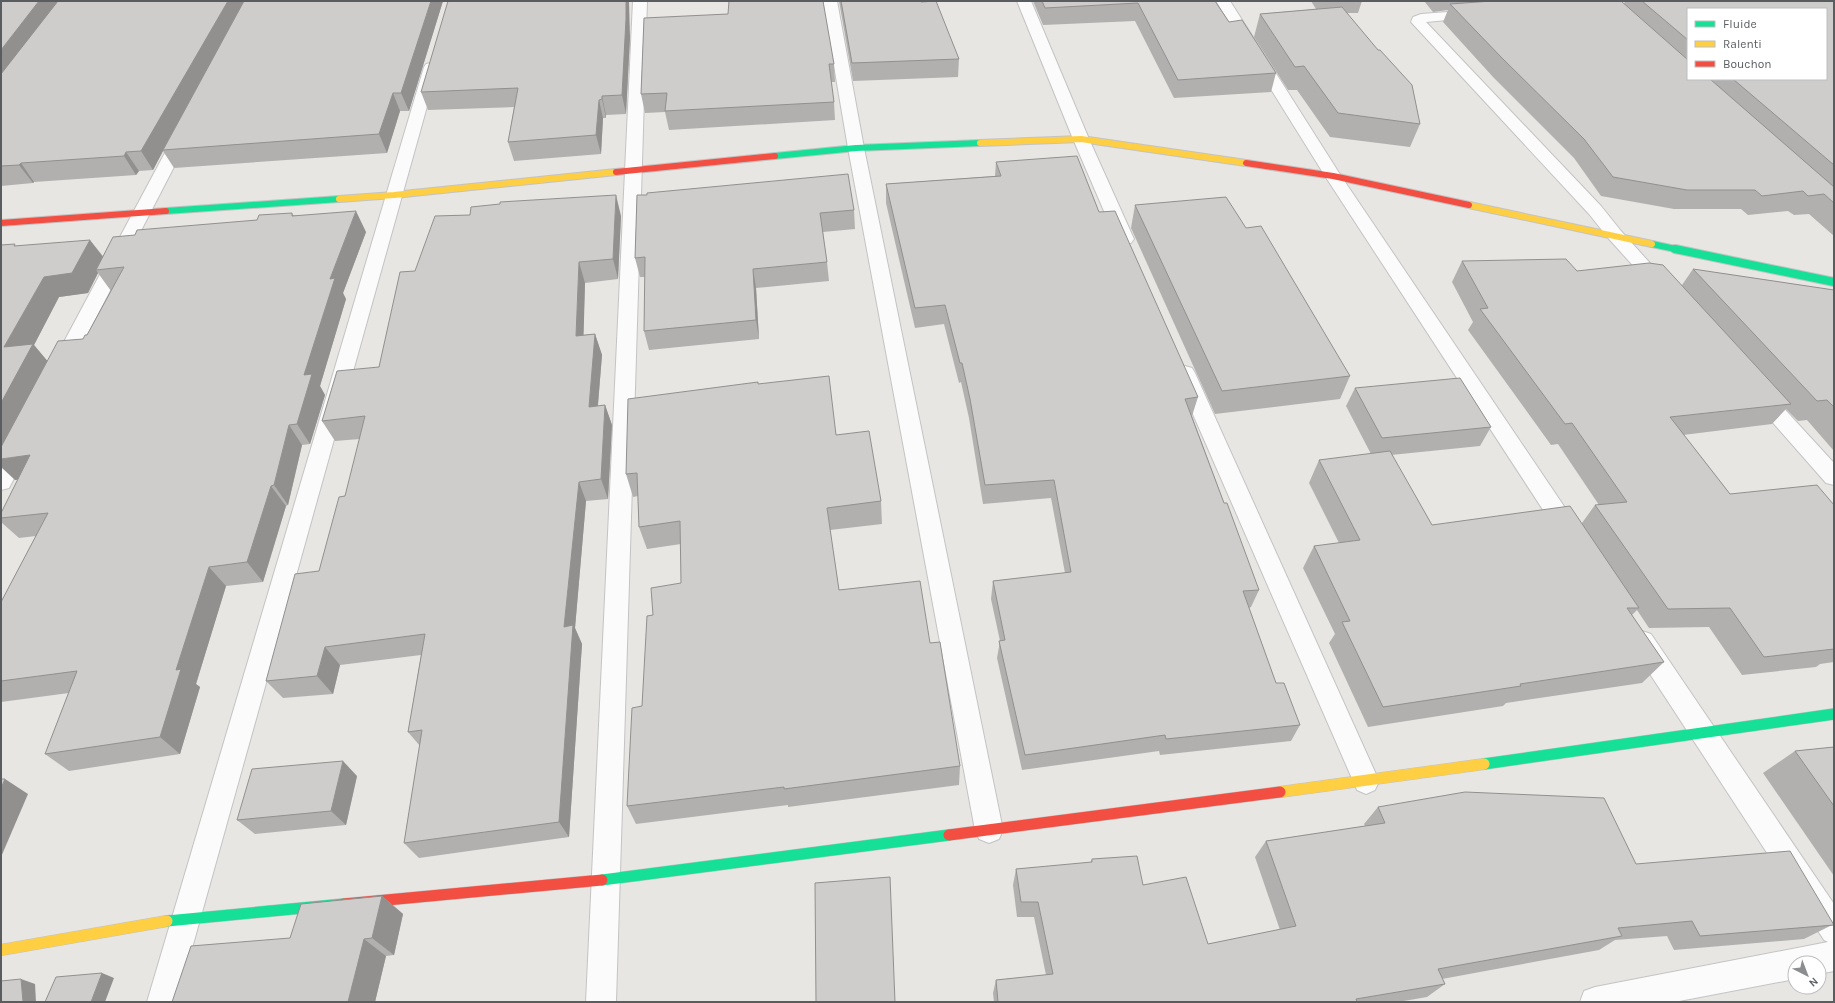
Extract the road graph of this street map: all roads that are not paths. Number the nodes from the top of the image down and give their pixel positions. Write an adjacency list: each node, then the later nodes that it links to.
1 (640, 1): 10 (street)
2 (830, 1): 9 (street)
3 (1024, 1): 8 (street)
4 (1223, 1): 11 (street)
5 (1490, 13): 15 (street)
6 (437, 46): 12 (street)
7 (192, 117): 13 (street)
8 (1081, 140): 9 (street); 11 (street); 16 (street)
9 (856, 148): 10 (street); 30 (street)
10 (634, 172): 12 (street); 31 (street)
11 (1333, 176): 15 (street); 25 (street)
12 (394, 195): 13 (street); 32 (street)
13 (140, 212): 14 (street); 20 (street)
14 (1, 223)
15 (1615, 235): 17 (street); 18 (street)
16 (1133, 256)
17 (1834, 282)
18 (1674, 300)
19 (1178, 358): 29 (street)
20 (52, 383)
21 (1748, 383): 23 (street)
22 (27, 432): 24 (street)
23 (1834, 477)
24 (1, 482)
25 (1579, 547)
26 (1632, 626): 28 (street)
27 (1834, 714): 28 (street)
28 (1702, 732): 29 (street); 33 (street)
29 (1366, 780): 30 (street)
30 (989, 830): 31 (street)
31 (606, 880): 32 (street); 37 (street)
32 (186, 918): 34 (street); 36 (street)
33 (1834, 930)
34 (1, 950)
35 (1787, 966): 38 (street)
36 (162, 1002)
37 (601, 1002)
38 (1594, 1002)

